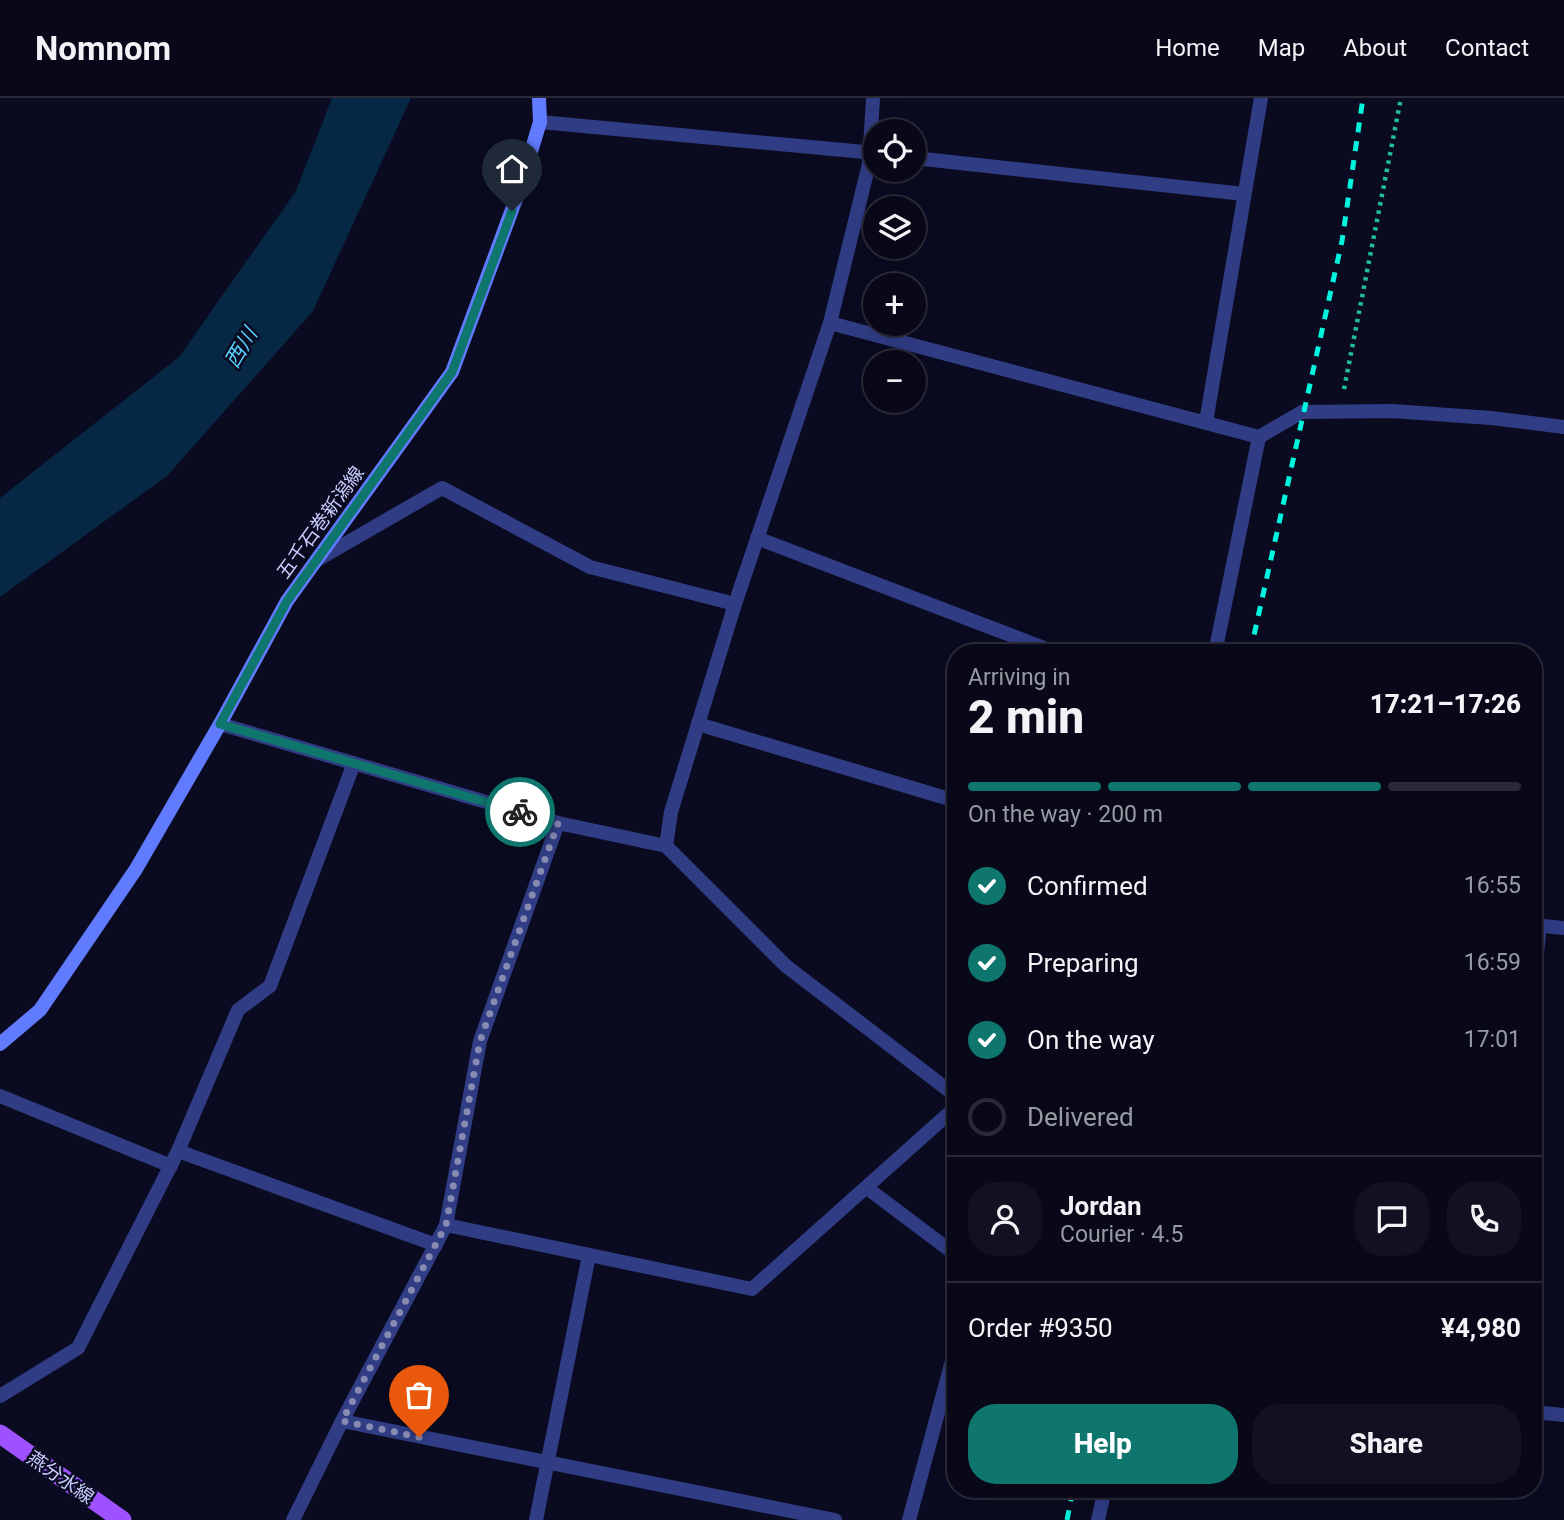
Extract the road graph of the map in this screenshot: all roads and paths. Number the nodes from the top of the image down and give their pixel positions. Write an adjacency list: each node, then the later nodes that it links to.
1 (539, 98): 6 (main road, 五千石巻新潟線)
2 (873, 98): 5 (street)
3 (1261, 98): 10 (street)
4 (1401, 98): 12 (path)
5 (873, 119)
6 (540, 122): 7 (street); 17 (main road, 五千石巻新潟線)
7 (863, 152)
8 (926, 159): 10 (street)
9 (865, 182): 11 (street)
10 (1244, 194): 13 (street)
11 (830, 323): 13 (street); 16 (street)
12 (1339, 412): 14 (street); 15 (street)
13 (1206, 422): 15 (street)
14 (1564, 427)
15 (1259, 437): 20 (street)
16 (757, 538): 18 (street); 19 (street)
17 (317, 560): 18 (street); 21 (main road, 五千石巻新潟線)
18 (735, 604): 22 (street)
19 (1034, 644)
20 (1216, 644)
21 (220, 724): 23 (street); 29 (main road, 五千石巻新潟線)
22 (698, 724): 24 (street); 26 (street)
23 (354, 763): 25 (street); 33 (street)
24 (947, 798)
25 (558, 823): 26 (street); 36 (street)
26 (666, 846): 30 (street)
27 (1542, 926): 28 (street)
28 (1564, 928)
29 (0, 1044)
30 (947, 1089)
31 (0, 1096): 34 (street)
32 (947, 1115): 35 (street)
33 (178, 1151): 34 (street); 37 (street)
34 (170, 1166): 41 (street)
35 (867, 1188): 38 (street); 39 (street)
36 (446, 1225): 37 (street); 39 (street)
37 (436, 1245): 44 (street)
38 (947, 1248)
39 (589, 1255): 46 (street)
40 (947, 1379): 52 (street)
41 (0, 1396)
42 (1542, 1413): 43 (street)
43 (1564, 1415)
44 (342, 1421): 46 (street); 49 (street)
45 (0, 1434): 48 (main road, 燕分水線)
46 (549, 1462): 50 (street); 51 (street)
47 (1103, 1498): 53 (street)
48 (122, 1520)
49 (293, 1520)
50 (536, 1520)
51 (835, 1520)
52 (909, 1520)
53 (1098, 1520)

